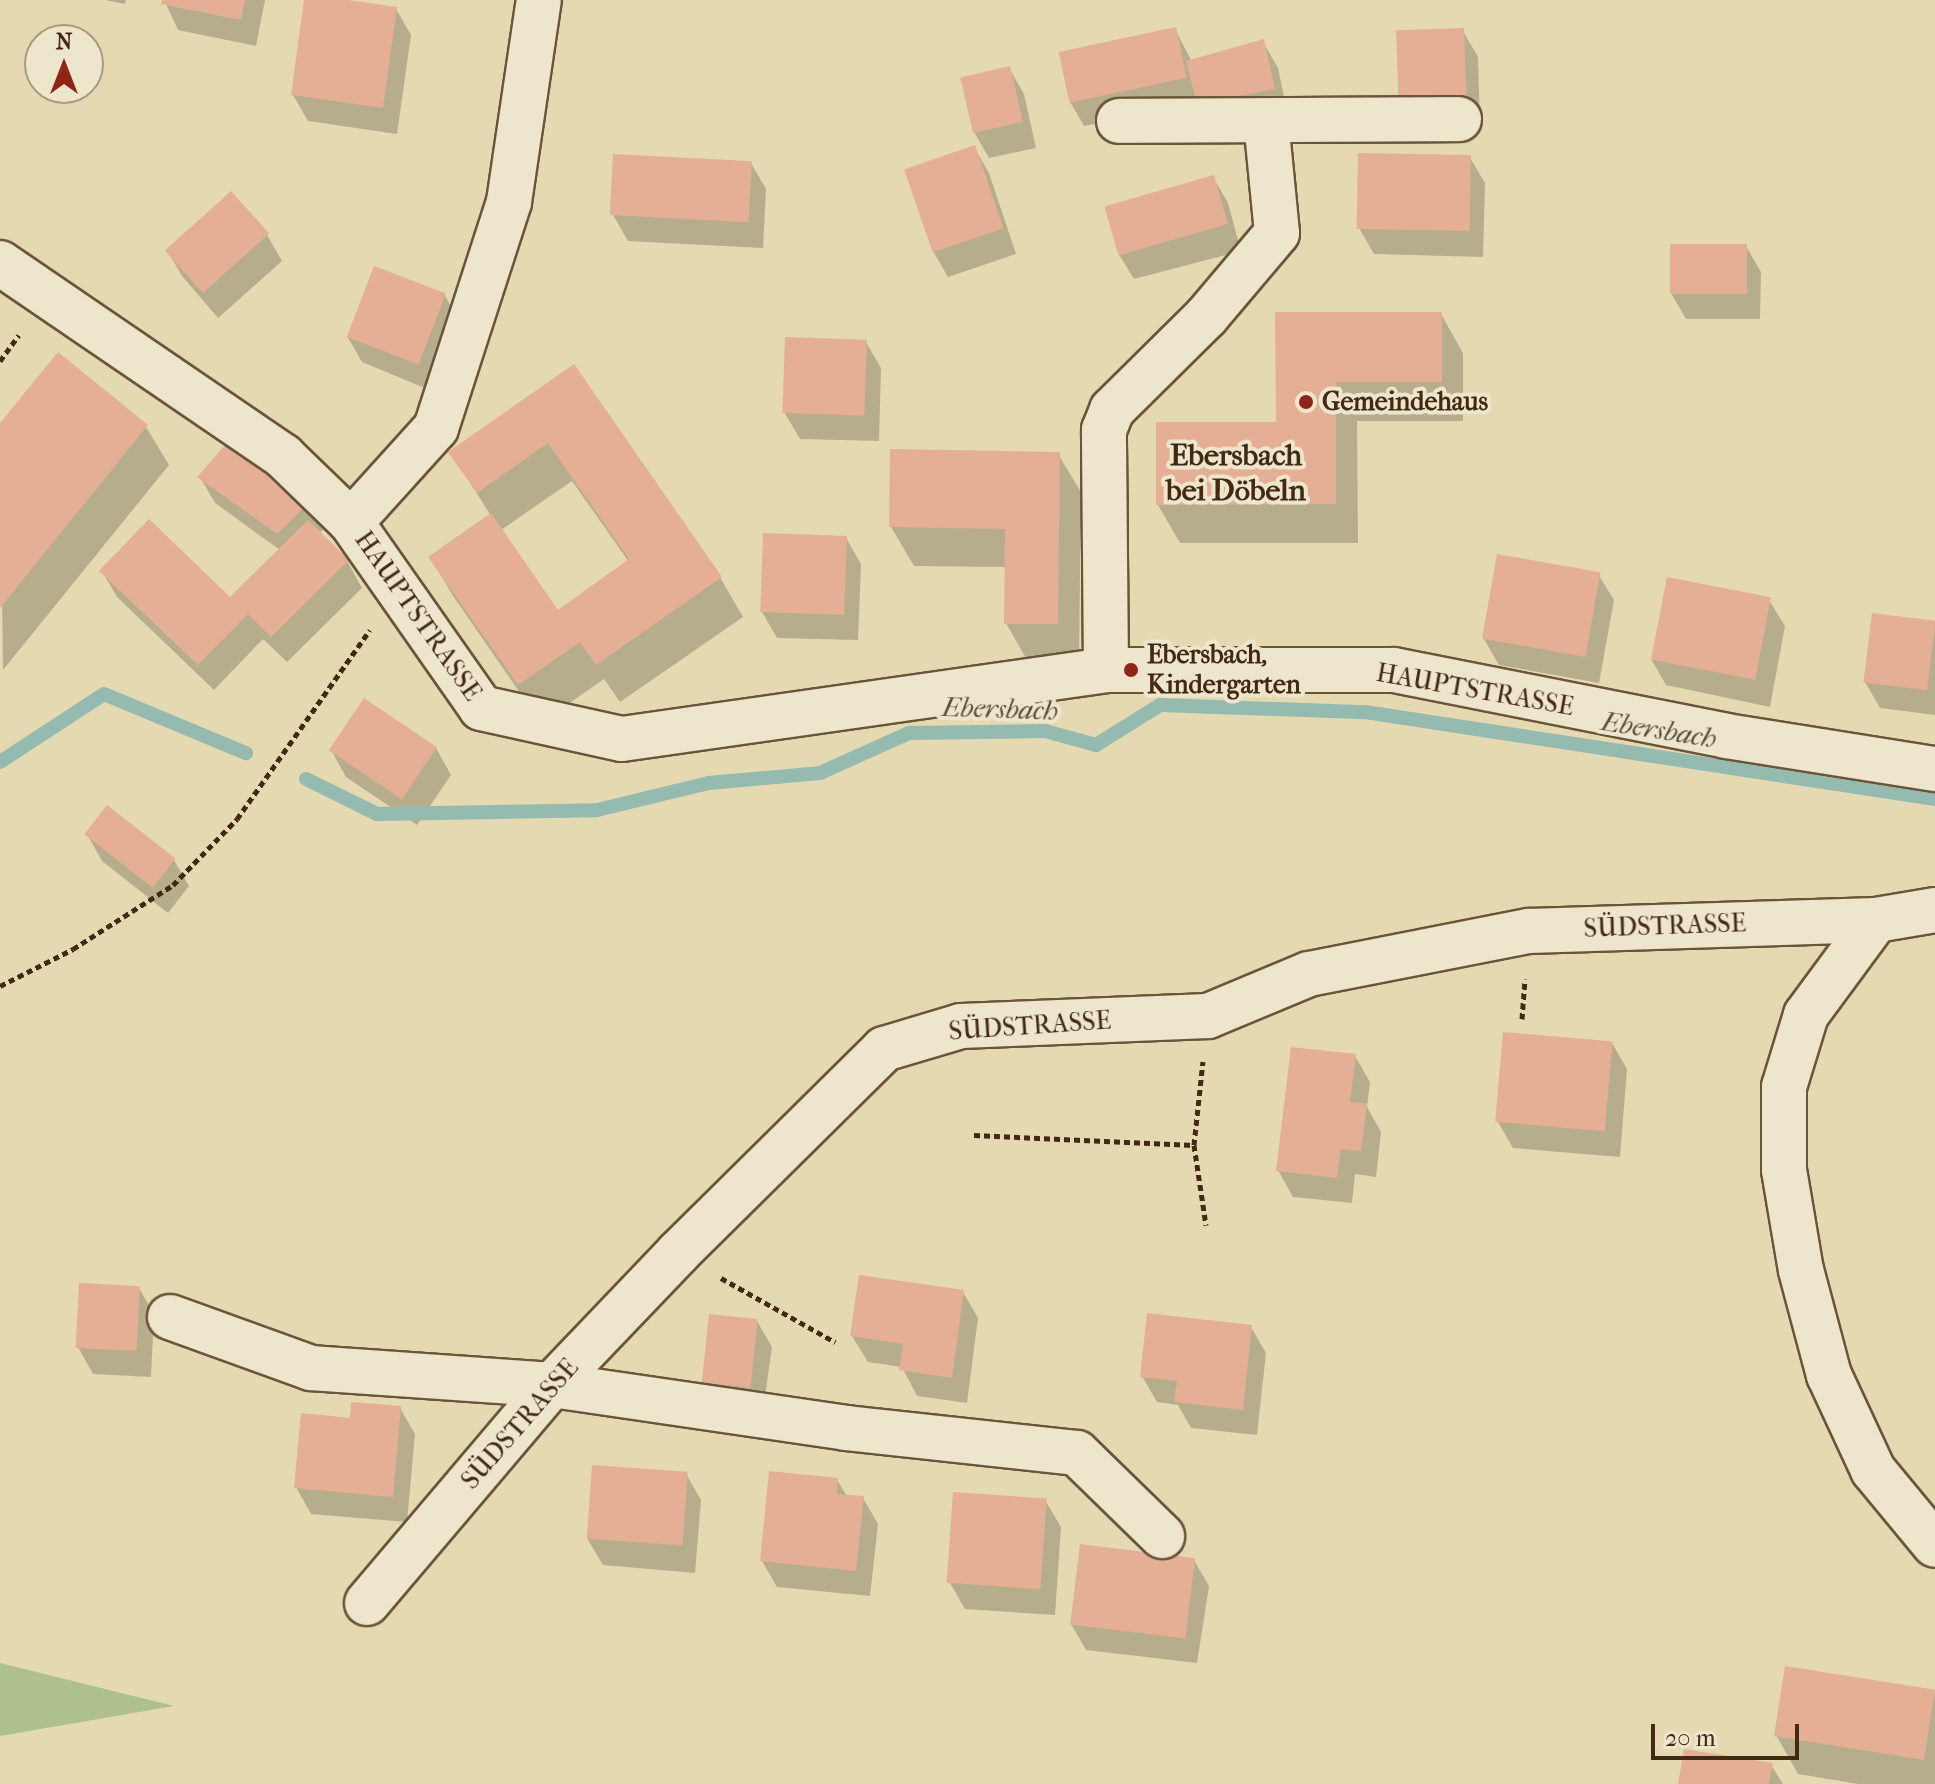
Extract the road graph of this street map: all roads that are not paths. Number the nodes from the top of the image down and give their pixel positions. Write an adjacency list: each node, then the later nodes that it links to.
1 (539, 0): 6 (street)
2 (1459, 119): 4 (street)
3 (1119, 121): 4 (street)
4 (1266, 121): 7 (street)
5 (0, 263): 6 (street, HAUPTSTRASSE)
6 (351, 522): 7 (street, HAUPTSTRASSE)
7 (1106, 670): 8 (street, HAUPTSTRASSE)
8 (1935, 769)
9 (1935, 910): 10 (street, SÜDSTRASSE)
10 (1876, 920): 12 (street, SÜDSTRASSE); 14 (street)
11 (170, 1317): 12 (street)
12 (552, 1385): 13 (street); 15 (street, SÜDSTRASSE)
13 (1162, 1536)
14 (1935, 1545)
15 (367, 1603)

